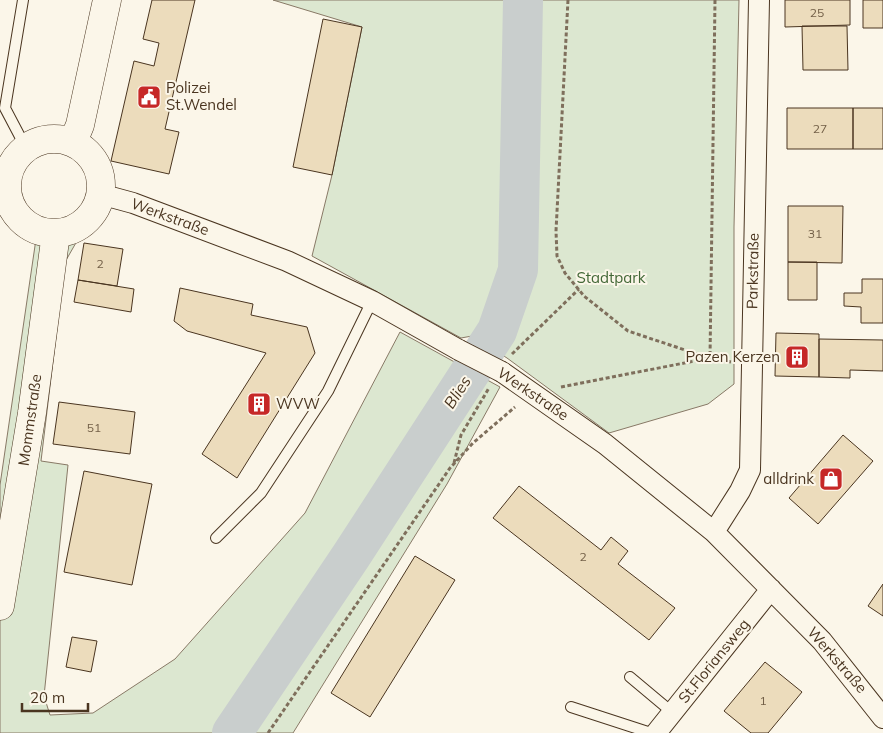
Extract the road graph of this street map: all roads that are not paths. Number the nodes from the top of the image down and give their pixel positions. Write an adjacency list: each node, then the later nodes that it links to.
1 (23, 0): 5 (lane)
2 (107, 0): 4 (main road)
3 (759, 0): 10 (street, Parkstraße)
4 (73, 142): 5 (main road); 6 (main road)
5 (26, 148): 7 (main road)
6 (100, 194): 8 (main road); 9 (street, Werkstraße)
7 (4, 201): 8 (main road)
8 (56, 233): 13 (main road, Mommstraße)
9 (372, 301): 10 (street, Werkstraße, bridge); 11 (lane)
10 (714, 532): 12 (street, Werkstraße)
11 (216, 538)
12 (771, 589): 15 (street, Werkstraße); 17 (street, St.Floriansweg)
13 (0, 606)
14 (630, 677): 17 (lane)
15 (880, 704)
16 (571, 707): 18 (lane)
17 (673, 712): 19 (street, St.Floriansweg)
18 (651, 733)
19 (656, 733)

